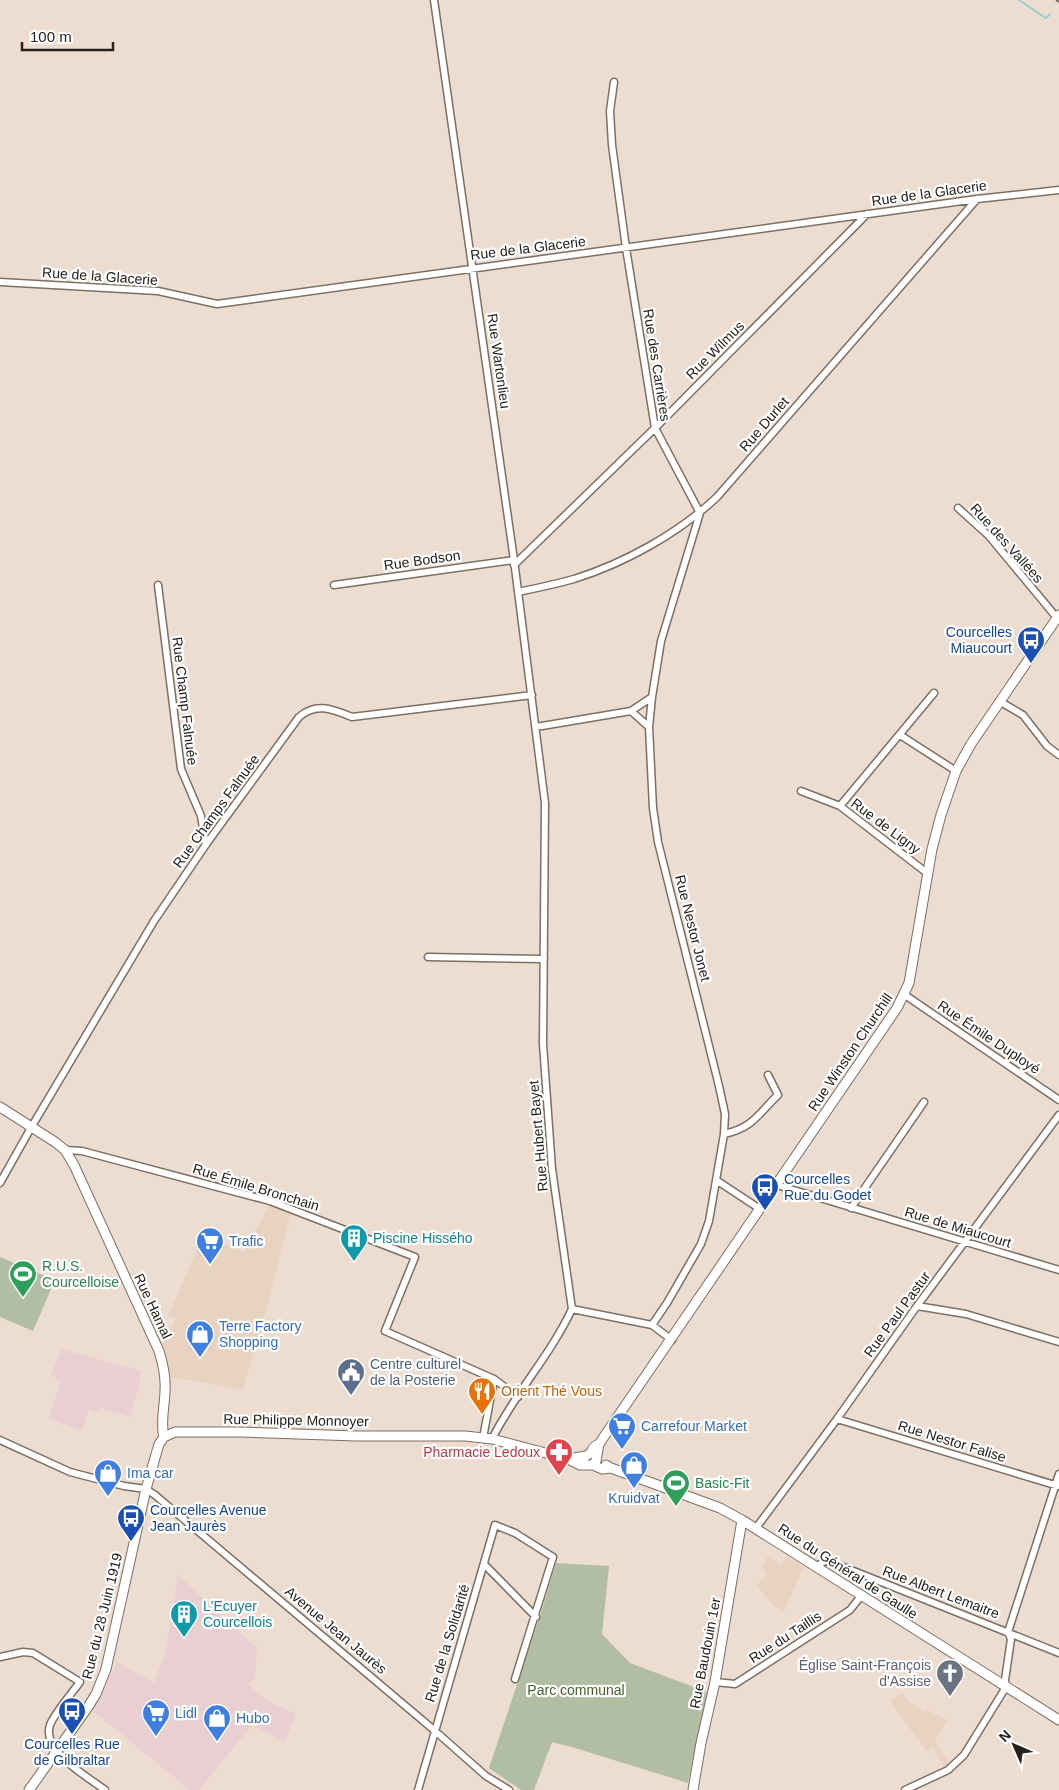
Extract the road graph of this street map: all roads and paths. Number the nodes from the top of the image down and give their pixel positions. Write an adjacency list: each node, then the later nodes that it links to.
1 (434, 0): 7 (street, Rue Wartonlieu)
2 (614, 82): 6 (street, Rue des Carrières)
3 (1059, 190): 4 (street, Rue de la Glacerie)
4 (977, 199): 5 (street, Rue de la Glacerie); 11 (street, Rue Durlet)
5 (867, 214): 6 (street, Rue de la Glacerie); 9 (street, Rue Wilmus)
6 (626, 248): 7 (street, Rue de la Glacerie); 9 (street, Rue des Carrières)
7 (473, 268): 8 (street, Rue de la Glacerie); 12 (street, Rue Wartonlieu)
8 (0, 282)
9 (654, 428): 11 (street, Rue des Carrières); 12 (street, Rue Wilmus)
10 (958, 508): 16 (street, Rue des Vallées)
11 (700, 513): 15 (street, Rue Durlet); 19 (street)
12 (514, 563): 13 (street, Rue Bodson); 15 (street, Rue Wartonlieu)
13 (334, 584)
14 (158, 585): 29 (street, Rue Champ Falnuée)
15 (518, 592): 18 (street, Rue Wartonlieu)
16 (1058, 616): 20 (main road, Rue Winston Churchill)
17 (934, 693): 24 (street)
18 (532, 695): 22 (street, Rue Wartonlieu); 29 (street, Rue Champs Falnuée)
19 (652, 697): 21 (street); 23 (street, Rue Nestor Jonet)
20 (999, 701): 25 (street); 26 (main road, Rue Winston Churchill)
21 (631, 711): 22 (street); 23 (street)
22 (536, 727): 32 (street, Rue Hubert Bayet)
23 (649, 727): 40 (street, Rue Nestor Jonet)
24 (900, 735): 26 (street); 28 (street)
25 (1059, 755)
26 (956, 770): 30 (main road, Rue Winston Churchill)
27 (801, 791): 28 (street, Rue de Ligny)
28 (840, 806): 30 (street, Rue de Ligny)
29 (206, 845): 39 (street, Rue Champs Falnuée)
30 (927, 873): 33 (main road, Rue Winston Churchill)
31 (428, 957): 32 (street)
32 (544, 959): 50 (street, Rue Hubert Bayet)
33 (905, 995): 35 (street, Rue Émile Duployé); 44 (main road, Rue Winston Churchill)
34 (768, 1075): 40 (street)
35 (1059, 1100)
36 (924, 1102): 45 (street)
37 (0, 1107): 39 (main road, Rue Hamal)
38 (1059, 1115): 47 (street, Rue Paul Pastur)
39 (32, 1126): 41 (main road, Rue Hamal); 43 (street)
40 (724, 1134): 42 (street, Rue Nestor Jonet)
41 (65, 1150): 54 (street, Rue Émile Bronchain); 57 (main road, Rue Hamal)
42 (716, 1180): 46 (street); 51 (street, Rue Nestor Jonet)
43 (0, 1183)
44 (777, 1185): 45 (street, Rue de Miaucourt); 46 (main road, Rue Winston Churchill)
45 (851, 1208): 47 (street, Rue de Miaucourt)
46 (760, 1209): 52 (main road, Rue Winston Churchill)
47 (966, 1242): 48 (street, Rue de Miaucourt); 49 (street, Rue Paul Pastur)
48 (1059, 1270)
49 (917, 1306): 53 (street); 56 (street, Rue Paul Pastur)
50 (572, 1309): 51 (street); 55 (street)
51 (652, 1325): 52 (street)
52 (672, 1340): 60 (main road, Rue Winston Churchill)
53 (1059, 1342)
54 (494, 1379): 55 (street); 58 (street)
55 (518, 1397): 58 (street)
56 (837, 1419): 62 (street, Rue Nestor Falise); 65 (street, Rue Paul Pastur)
57 (164, 1437): 58 (main road, Rue Philippe Monnoyer); 63 (main road)
58 (487, 1439): 60 (main road, Rue du Général de Gaulle)
59 (0, 1440): 63 (street)
60 (592, 1459): 64 (main road, Rue du Général de Gaulle)
61 (1059, 1474): 62 (street)
62 (1058, 1486): 70 (street)
63 (146, 1489): 77 (street, Avenue Jean Jaurès); 78 (main road, Rue du 28 Juin 1919)
64 (742, 1520): 65 (main road, Rue du Général de Gaulle); 74 (main road, Rue Baudouin 1er)
65 (756, 1528): 67 (main road, Rue du Général de Gaulle)
66 (484, 1564): 69 (street); 69 (street, Rue de la Solidarité); 77 (street, Rue de la Solidarité)
67 (816, 1567): 68 (main road, Rue du Général de Gaulle); 70 (street, Rue Albert Lemaitre)
68 (861, 1596): 74 (street, Rue du Taillis); 75 (main road, Rue du Général de Gaulle)
69 (536, 1617): 73 (street, Rue de la Solidarité)
70 (1008, 1632): 71 (street, Rue Albert Lemaitre); 75 (street)
71 (1059, 1653)
72 (0, 1657): 78 (street)
73 (515, 1680)
74 (715, 1682): 83 (main road, Rue Baudouin 1er)
75 (1006, 1686): 76 (main road, Rue du Général de Gaulle); 84 (street)
76 (1059, 1720)
77 (434, 1730): 81 (street, Rue de la Solidarité); 82 (street, Avenue Jean Jaurès)
78 (57, 1751): 79 (main road, Rue du 28 Juin 1919); 80 (street)
79 (29, 1790)
80 (106, 1790)
81 (418, 1790)
82 (509, 1790)
83 (693, 1790)
84 (905, 1790)

